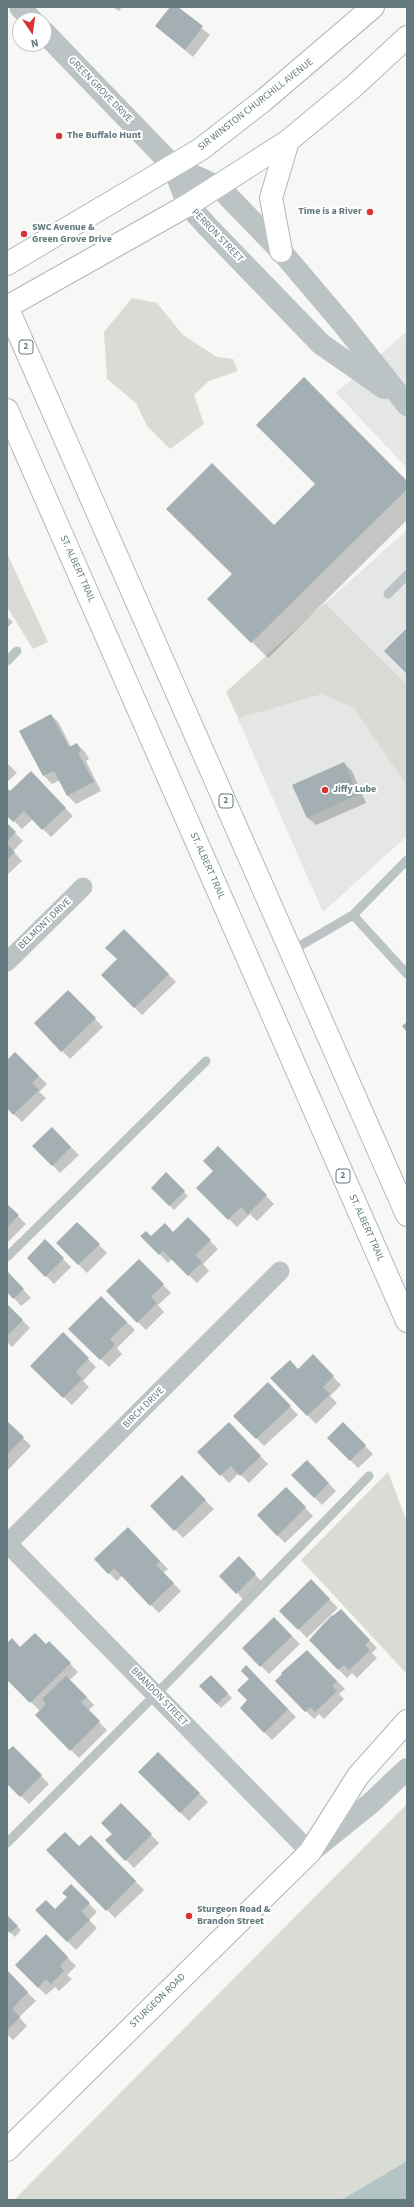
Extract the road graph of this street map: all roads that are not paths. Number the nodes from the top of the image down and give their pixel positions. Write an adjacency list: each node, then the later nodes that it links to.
1 (373, 7): 5 (main road, SIR WINSTON CHURCHILL AVENUE)
2 (407, 37): 4 (main road)
3 (52, 40): 5 (street, GREEN GROVE DRIVE)
4 (288, 141): 6 (main road); 8 (main road)
5 (173, 166): 6 (street, PERRON STREET); 7 (street, PERRON STREET); 9 (main road, SIR WINSTON CHURCHILL AVENUE)
6 (219, 187): 7 (main road); 8 (street, PERRON STREET)
7 (188, 205): 10 (main road); 11 (street, PERRON STREET)
8 (281, 251): 11 (street, PERRON STREET)
9 (7, 264)
10 (7, 307): 20 (main road, 2)
11 (404, 402)
12 (7, 410): 27 (main road, ST. ALBERT TRAIL / 2)
13 (407, 575): 14 (lane)
14 (388, 594)
15 (17, 651): 16 (lane)
16 (7, 661)
17 (407, 860): 19 (lane)
18 (83, 887): 21 (street, BELMONT DRIVE)
19 (353, 915): 20 (lane); 22 (lane)
20 (291, 951): 24 (main road, 2)
21 (7, 962)
22 (407, 974)
23 (206, 1061): 25 (lane)
24 (407, 1215)
25 (7, 1257)
26 (280, 1271): 29 (street, BIRCH DRIVE)
27 (407, 1321)
28 (369, 1476): 30 (lane)
29 (7, 1543): 30 (street, BRANDON STREET)
30 (157, 1694): 33 (lane); 34 (street, BRANDON STREET)
31 (407, 1721): 34 (main road, STURGEON ROAD)
32 (407, 1769): 34 (street, STURGEON ROAD)
33 (7, 1843)
34 (310, 1852): 35 (main road, STURGEON ROAD)
35 (7, 2150)

